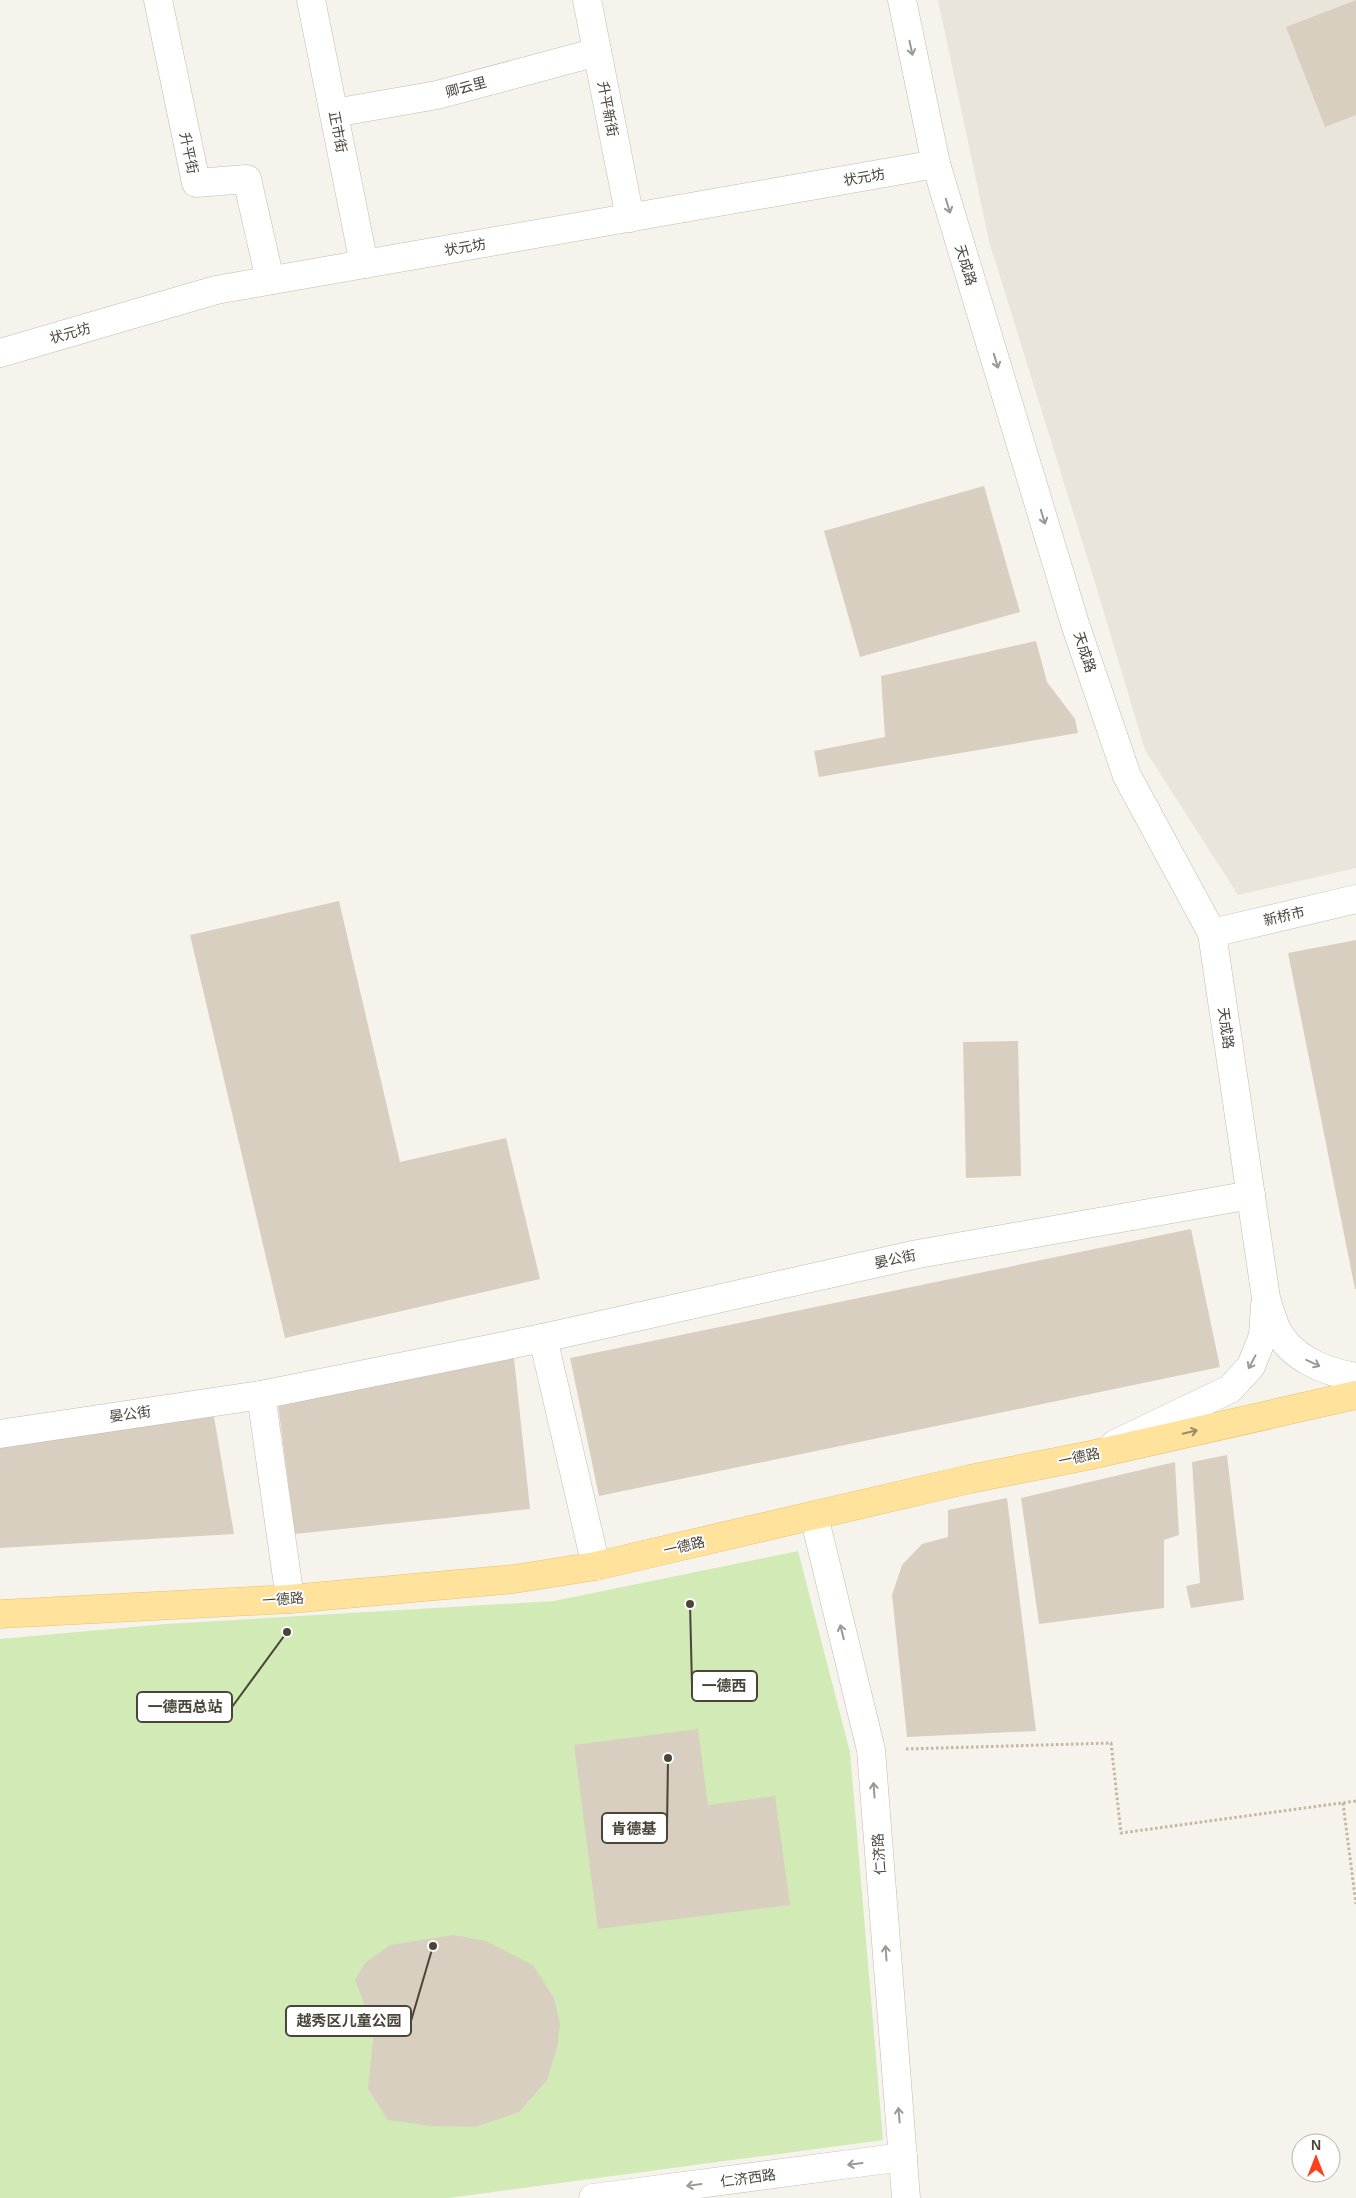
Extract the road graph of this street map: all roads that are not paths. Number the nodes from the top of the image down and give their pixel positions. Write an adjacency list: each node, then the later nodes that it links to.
1 (158, 0): 10 (street, 升平街)
2 (311, 0): 6 (street, 正市街)
3 (587, 0): 5 (street, 升平新街)
4 (902, 0): 7 (street, 天成路, one-way to 7)
5 (597, 52): 6 (street, 卿云里); 8 (street, 升平新街)
6 (334, 113): 9 (street, 正市街)
7 (936, 164): 8 (street, 状元坊); 13 (street, 天成路, one-way to 13)
8 (630, 218): 9 (street, 状元坊)
9 (364, 264): 10 (street, 状元坊)
10 (270, 280): 11 (street, 状元坊)
11 (0, 353)
12 (1356, 899): 13 (street, 新桥市)
13 (1212, 933): 14 (street, 天成路)
14 (1250, 1196): 15 (street, 天成路); 16 (street, 晏公街)
15 (1266, 1298): 17 (street, one-way to 17); 21 (street, one-way to 21)
16 (543, 1338): 18 (street, 晏公街); 23 (street)
17 (1356, 1377)
18 (261, 1395): 20 (street, 晏公街); 24 (street)
19 (1356, 1395): 21 (main road, 一德路, one-way to 19)
20 (0, 1434)
21 (1091, 1455): 22 (main road, 一德路)
22 (814, 1516): 23 (main road, 一德路); 26 (street, 仁济路, one-way to 22)
23 (596, 1566): 24 (main road, 一德路)
24 (290, 1599): 25 (main road, 一德路)
25 (0, 1614)
26 (903, 2157): 27 (street, 仁济西路, one-way to 27); 28 (street, 仁济路)
27 (593, 2198)
28 (906, 2198)

